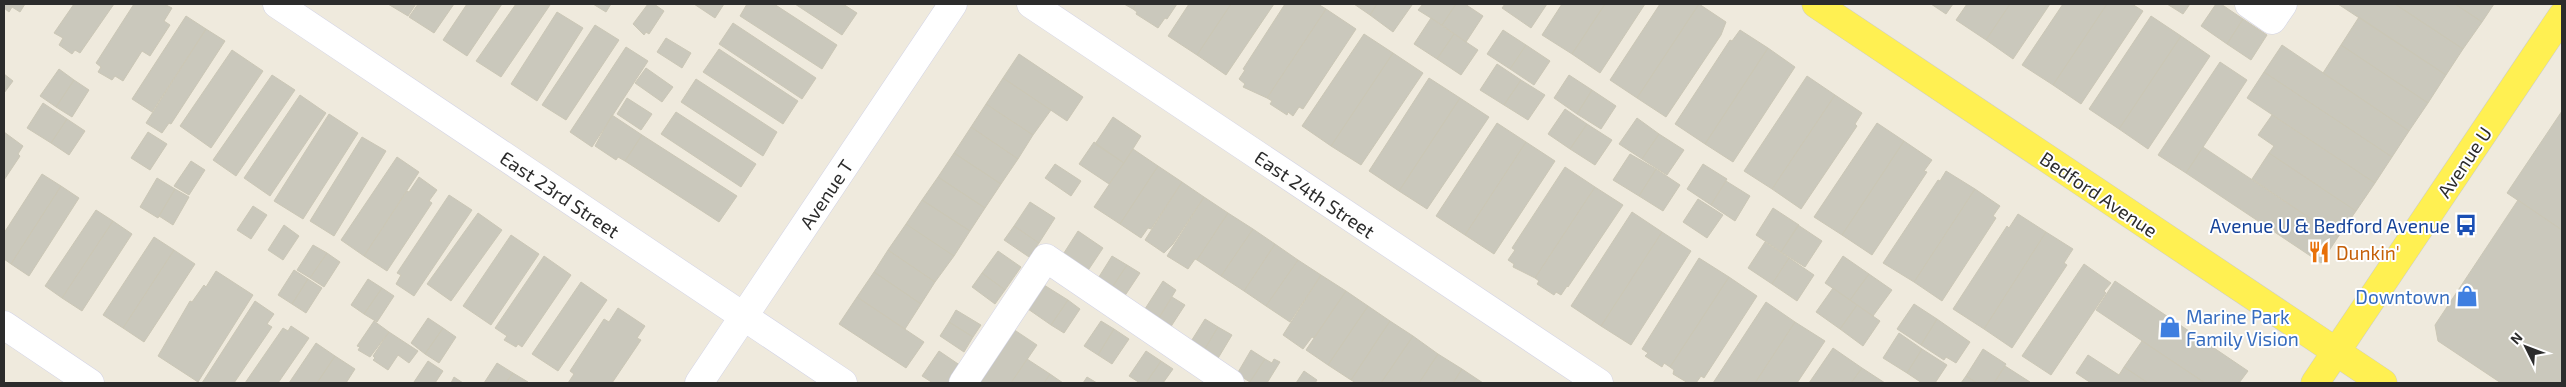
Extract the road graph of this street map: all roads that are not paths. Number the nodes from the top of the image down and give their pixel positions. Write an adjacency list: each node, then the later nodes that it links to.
1 (277, 4): 8 (street, East 23rd Street)
2 (953, 4): 8 (street, Avenue T)
3 (1031, 4): 16 (street, East 24th Street)
4 (1816, 4): 10 (main road, Bedford Avenue)
5 (2249, 4): 6 (street)
6 (2283, 4)
7 (2562, 16): 10 (main road, Avenue U)
8 (744, 317): 12 (street, Avenue T); 13 (street, East 23rd Street)
9 (4, 325): 11 (street)
10 (2336, 352): 17 (main road, Avenue U); 18 (main road, Bedford Avenue)
11 (90, 383)
12 (699, 383)
13 (843, 383)
14 (963, 383): 15 (street)
15 (1230, 383)
16 (1599, 383)
17 (2315, 383)
18 (2383, 383)

